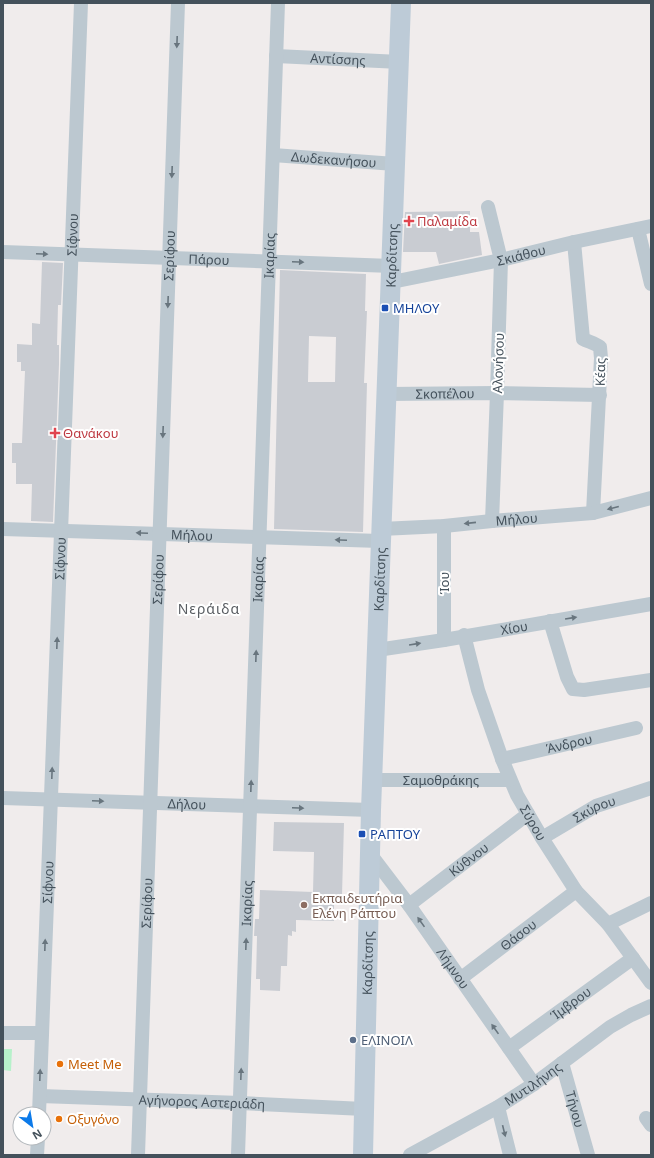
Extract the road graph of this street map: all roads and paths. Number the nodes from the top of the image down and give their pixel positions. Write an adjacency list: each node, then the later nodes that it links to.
1 (81, 3): 13 (street, Σίφνου)
2 (178, 3): 14 (street, Σερίφου, one-way to 14)
3 (278, 3): 5 (street, Ικαρίας)
4 (401, 3): 6 (main road, Καρδίτσης)
5 (276, 56): 6 (street, Αντίσσης); 7 (street, Ικαρίας)
6 (400, 62): 8 (main road, Καρδίτσης)
7 (273, 155): 8 (street, Δωδεκανήσου); 16 (street, Ικαρίας)
8 (395, 164): 17 (main road, Καρδίτσης)
9 (488, 207): 15 (street, Αλονήσου)
10 (645, 227): 11 (street, Σκιάθου); 18 (street)
11 (574, 242): 15 (street, Σκιάθου); 21 (street, Κέας)
12 (3, 252): 13 (street, Πάρου, one-way to 13)
13 (72, 254): 14 (street, Πάρου); 27 (street, Σίφνου)
14 (169, 258): 16 (street, Πάρου); 28 (street, Σερίφου, one-way to 28)
15 (501, 260): 17 (street, Σκιάθου); 19 (street, Αλονήσου)
16 (269, 261): 17 (street, Πάρου, one-way to 17); 30 (street, Ικαρίας)
17 (392, 274): 20 (main road, Καρδίτσης)
18 (651, 284)
19 (497, 393): 20 (street, Σκοπέλου); 21 (street, Σκοπέλου); 24 (street, Αλονήσου)
20 (386, 394): 29 (main road, Καρδίτσης)
21 (600, 395): 23 (street, Κέας)
22 (651, 498): 23 (street, Μήλου, one-way to 23)
23 (593, 513): 24 (street, Μήλου)
24 (492, 521): 25 (street, Μήλου, one-way to 25)
25 (444, 526): 29 (street, Μήλου); 34 (street, Ίου)
26 (3, 529): 27 (street, Μήλου)
27 (61, 531): 28 (street, Μήλου, one-way to 27); 43 (street, Σίφνου, one-way to 27)
28 (160, 534): 30 (street, Μήλου); 44 (street, Σερίφου)
29 (381, 535): 30 (street, Μήλου, one-way to 30); 35 (main road, Καρδίτσης)
30 (260, 537): 45 (street, Ικαρίας, one-way to 30)
31 (651, 604): 32 (street, Χίου, one-way to 31)
32 (550, 621): 33 (street, Χίου); 36 (street)
33 (464, 635): 34 (street, Χίου); 38 (street, Σύρου)
34 (444, 640): 35 (street, Χίου, one-way to 34)
35 (377, 650): 39 (main road, Καρδίτσης)
36 (651, 680)
37 (636, 728): 38 (street, Άνδρου)
38 (502, 759): 40 (street, Σύρου)
39 (372, 780): 40 (street, Σαμοθράκης); 46 (main road, Καρδίτσης)
40 (510, 780): 47 (street, Σύρου)
41 (651, 788): 48 (street, Σκύρου)
42 (3, 798): 43 (street, Δήλου)
43 (51, 800): 44 (street, Δήλου, one-way to 44); 59 (street, Σίφνου, one-way to 43)
44 (150, 803): 45 (street, Δήλου); 64 (street, Σερίφου)
45 (250, 806): 46 (street, Δήλου, one-way to 46); 65 (street, Ικαρίας, one-way to 45)
46 (371, 810): 49 (main road, Καρδίτσης)
47 (528, 814): 48 (street, Σύρου); 52 (street, Κύθνου)
48 (542, 838): 50 (street, Σύρου)
49 (371, 855): 52 (street, Λήμνου); 68 (main road, Καρδίτσης)
50 (576, 890): 53 (street, Σύρου); 55 (street, Θάσου)
51 (651, 903): 53 (street)
52 (409, 905): 55 (street, Λήμνου, one-way to 52)
53 (608, 924): 54 (street, Σύρου)
54 (633, 958): 56 (street, Σύρου); 60 (street, Ίμβρου)
55 (460, 979): 60 (street, Λήμνου, one-way to 55)
56 (651, 983)
57 (651, 1006): 61 (street, Μυτιλήνης)
58 (3, 1033): 59 (street)
59 (42, 1033): 63 (street, Σίφνου, one-way to 59)
60 (509, 1048): 62 (street, Λήμνου)
61 (562, 1063): 62 (street, Μυτιλήνης); 74 (street, Τήνου)
62 (534, 1084): 67 (street, Μυτιλήνης)
63 (40, 1096): 64 (street, Αγήνορος Αστεριάδη); 66 (street, Σίφνου)
64 (140, 1100): 65 (street, Αγήνορος Αστεριάδη); 69 (street, Σερίφου)
65 (240, 1103): 68 (street, Αγήνορος Αστεριάδη); 70 (street, Ικαρίας)
66 (39, 1106)
67 (498, 1107): 72 (street, Μυτιλήνης); 73 (street, one-way to 73)
68 (364, 1109): 71 (main road, Καρδίτσης)
69 (138, 1155)
70 (238, 1155)
71 (363, 1155)
72 (410, 1155)
73 (510, 1155)
74 (588, 1155)

